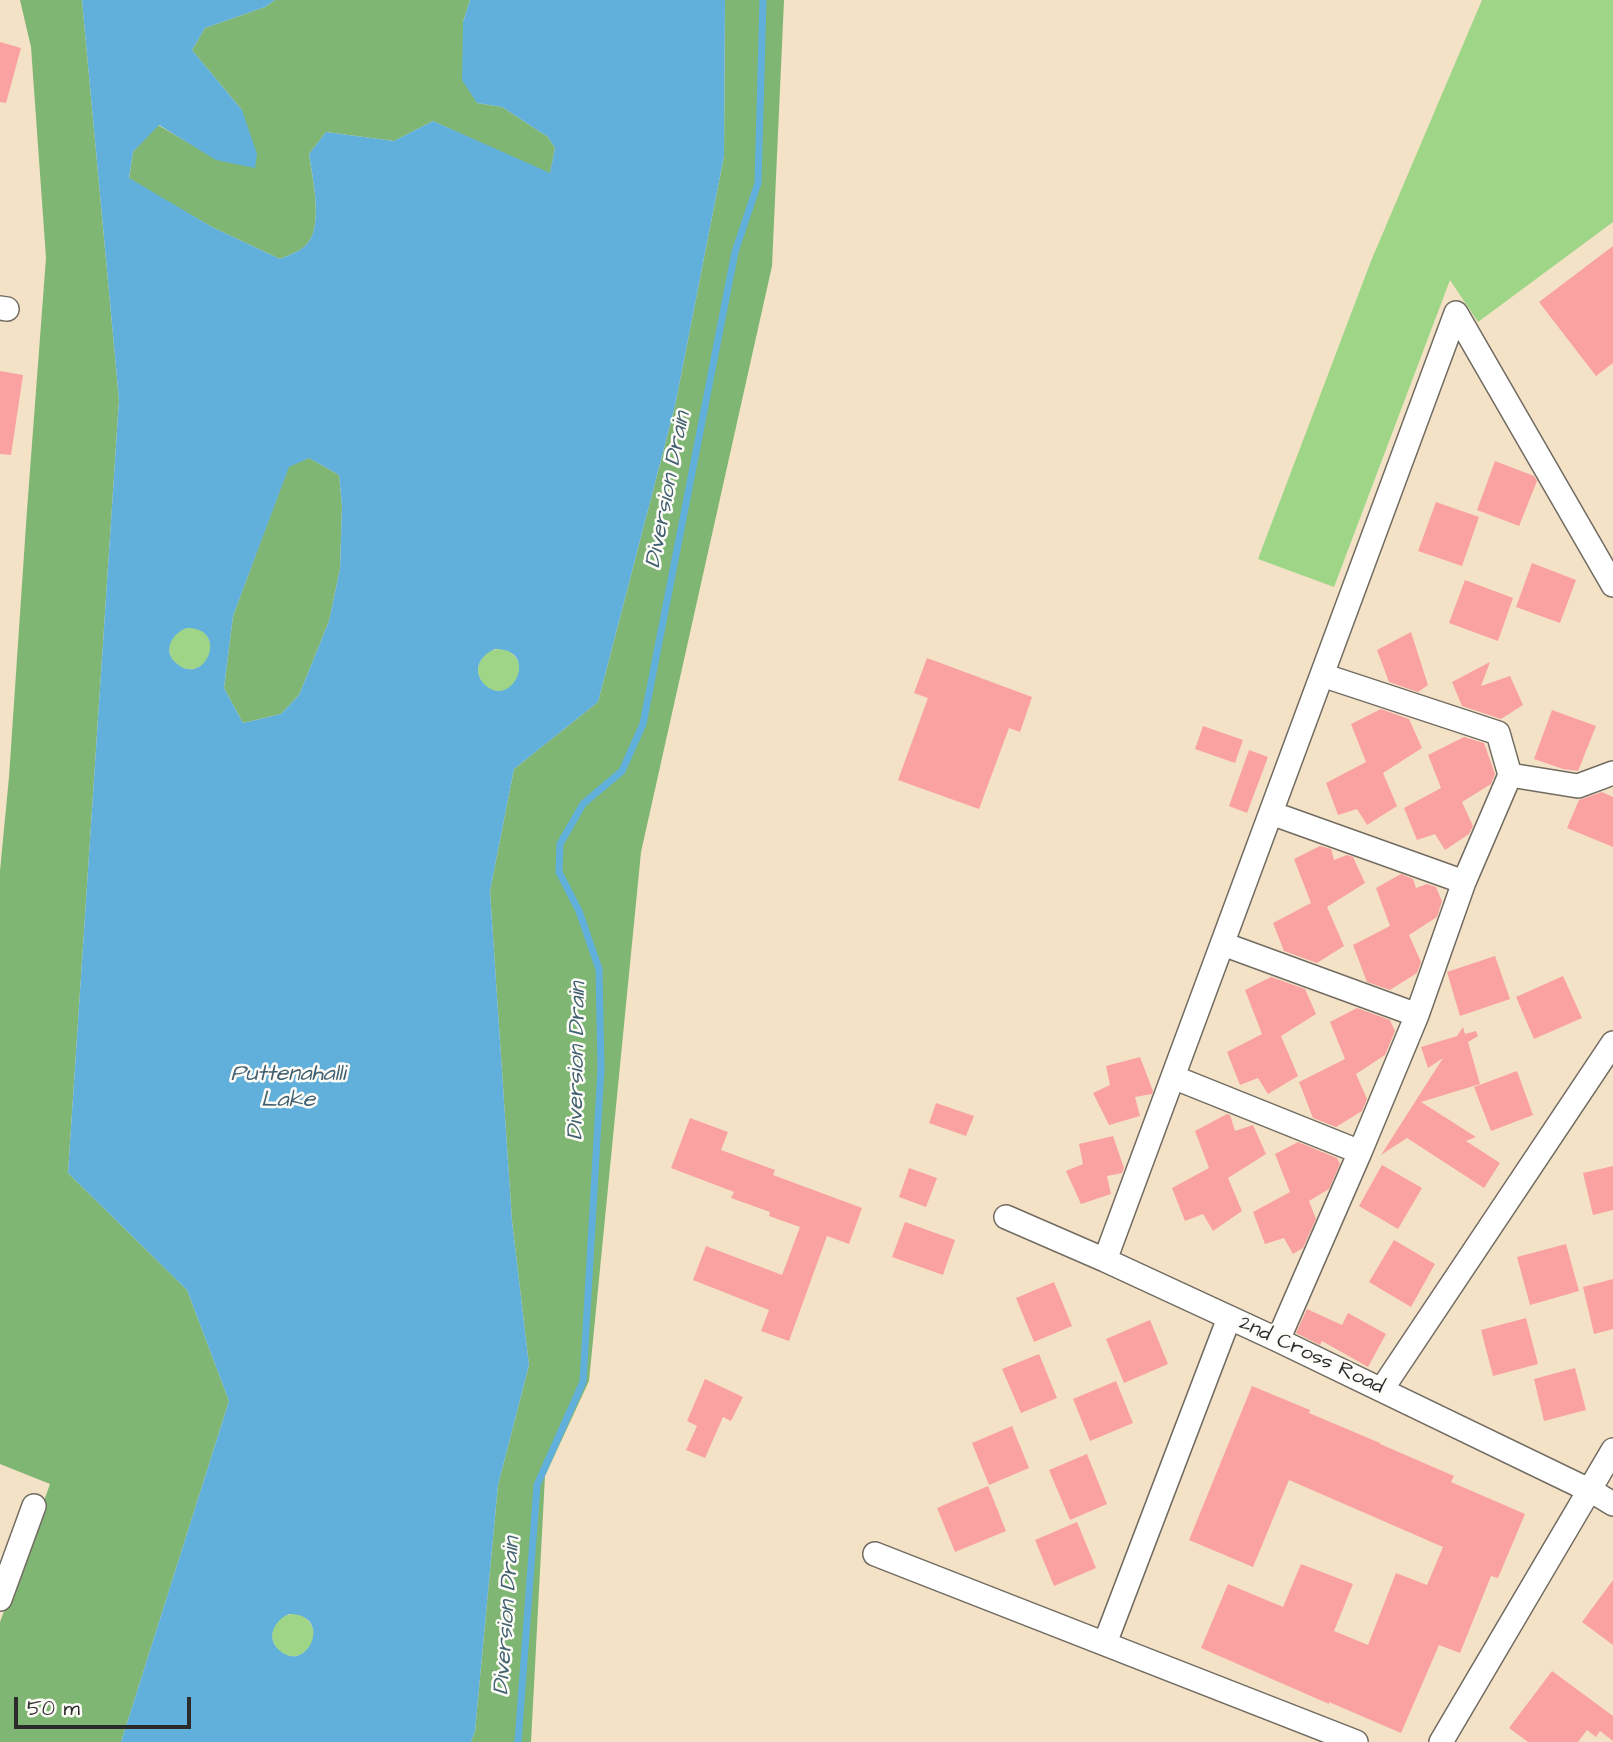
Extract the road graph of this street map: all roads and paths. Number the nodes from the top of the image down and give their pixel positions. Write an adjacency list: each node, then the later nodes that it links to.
1 (1613, 585): 2 (street)
2 (1322, 675): 4 (street); 5 (street)
3 (1613, 773): 4 (street)
4 (1510, 775): 6 (street)
5 (1271, 813): 6 (street); 7 (street)
6 (1464, 882): 8 (street)
7 (1223, 944): 8 (street); 10 (street)
8 (1417, 1014): 11 (street)
9 (1613, 1043): 16 (street)
10 (1173, 1077): 11 (street); 13 (street)
11 (1360, 1152): 15 (street)
12 (1006, 1217): 13 (street, 2nd Cross Road)
13 (1105, 1260): 14 (street, 2nd Cross Road)
14 (1229, 1318): 15 (street, 2nd Cross Road); 23 (street)
15 (1278, 1340): 16 (street, 2nd Cross Road)
16 (1382, 1389): 18 (street, 2nd Cross Road)
17 (1613, 1450): 18 (street)
18 (1589, 1490): 19 (street, 2nd Cross Road); 25 (street)
19 (1613, 1504)
20 (34, 1506): 22 (street)
21 (875, 1554): 23 (street)
22 (0, 1599)
23 (1105, 1643): 24 (street)
24 (1356, 1742)
25 (1441, 1742)

